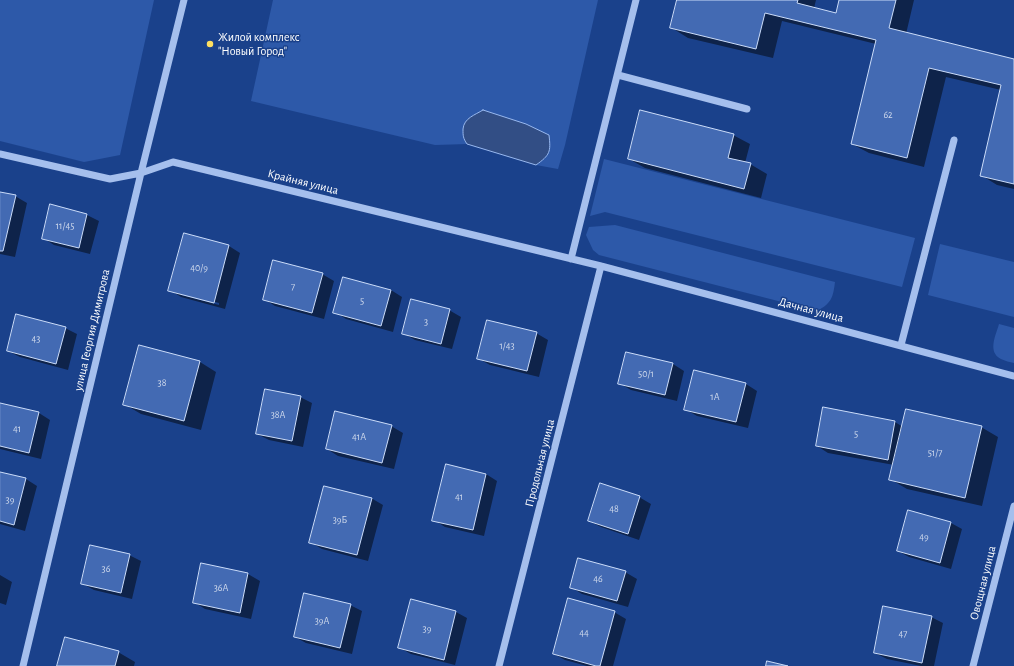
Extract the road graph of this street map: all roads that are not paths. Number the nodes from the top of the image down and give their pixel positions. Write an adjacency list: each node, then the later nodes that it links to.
1 (184, 0): 7 (street, улица Георгия Димитрова)
2 (636, 0): 3 (street)
3 (618, 75): 4 (street); 8 (street)
4 (747, 109)
5 (954, 140): 10 (street)
6 (0, 154): 7 (street, Крайняя улица)
7 (140, 173): 8 (street, Крайняя улица); 13 (street, улица Георгия Димитрова)
8 (571, 259): 9 (street, Крайняя улица)
9 (601, 266): 10 (street, Дачная улица); 14 (street, Продольная улица)
10 (901, 345): 11 (street, Дачная улица)
11 (1014, 376)
12 (1014, 506): 15 (street, Овощная улица)
13 (23, 666)
14 (499, 666)
15 (973, 666)

